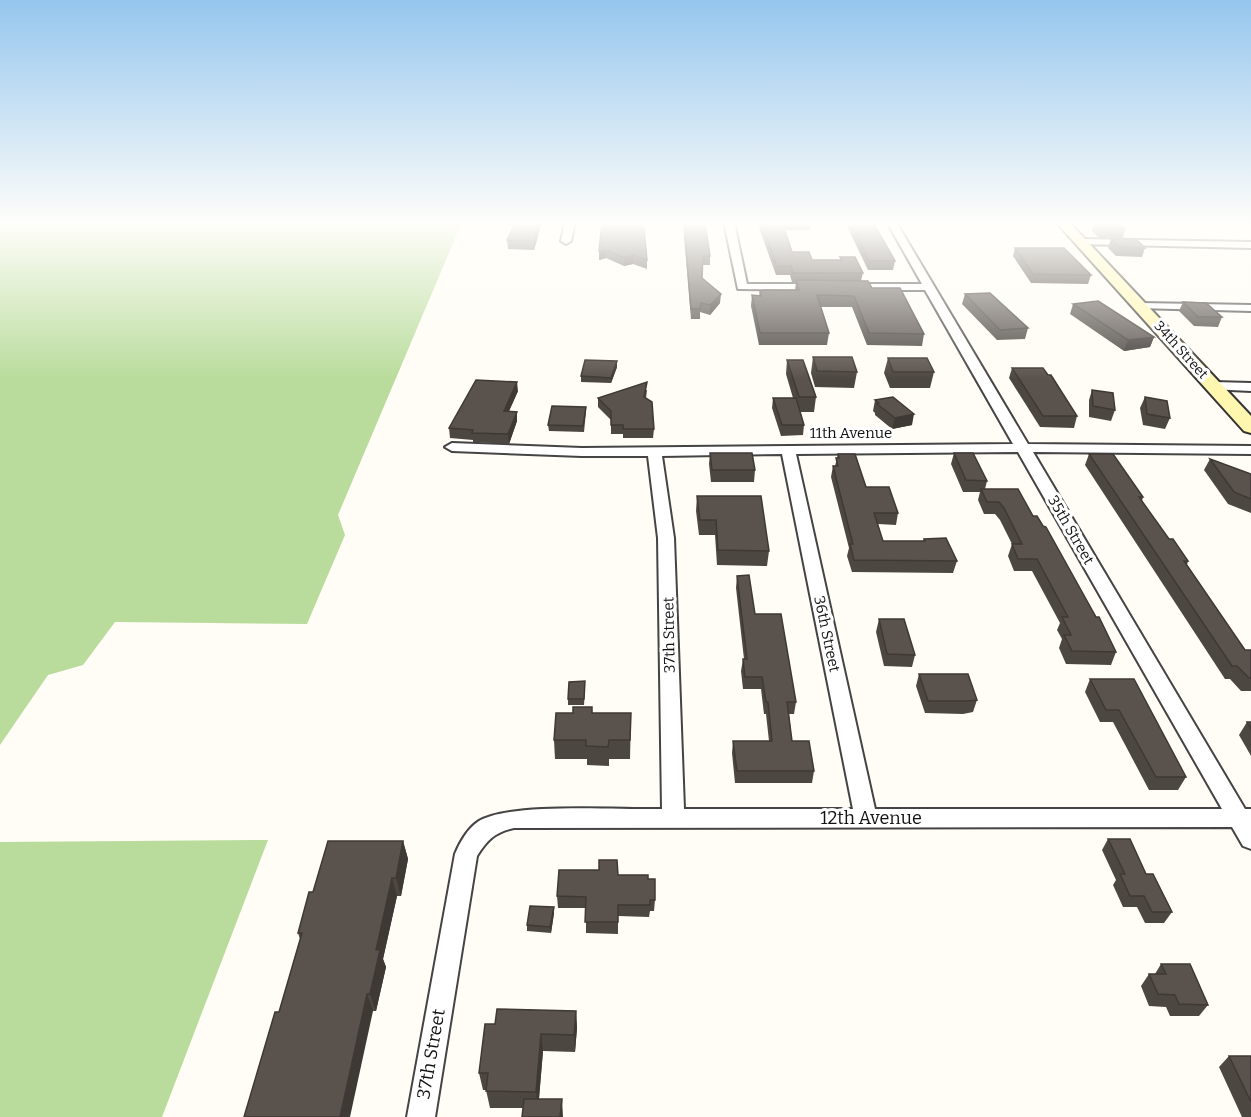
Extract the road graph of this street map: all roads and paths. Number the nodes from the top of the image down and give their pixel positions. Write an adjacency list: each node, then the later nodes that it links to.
1 (740, 274): 4 (street)
2 (920, 274): 4 (street, 35th Street)
3 (1111, 274): 5 (street, 34th Street)
4 (927, 287): 11 (street, 35th Street)
5 (1141, 306): 6 (street); 7 (street, 34th Street)
6 (1251, 308)
7 (1214, 386): 8 (street); 9 (street, 34th Street)
8 (1251, 387)
9 (1251, 427)
10 (452, 447): 14 (street, 11th Avenue)
11 (1023, 448): 12 (street, 11th Avenue); 13 (street, 11th Avenue); 16 (street, 35th Street)
12 (788, 449): 14 (street, 11th Avenue); 15 (street, 36th Street)
13 (1251, 450)
14 (654, 452): 17 (street, 37th Street)
15 (866, 818): 16 (street, 12th Avenue); 17 (street, 12th Avenue)
16 (1245, 818): 19 (street, 35th Street)
17 (673, 820): 18 (street, 12th Avenue)
18 (492, 823): 20 (street, 37th Street)
19 (1251, 839)
20 (420, 1117)

